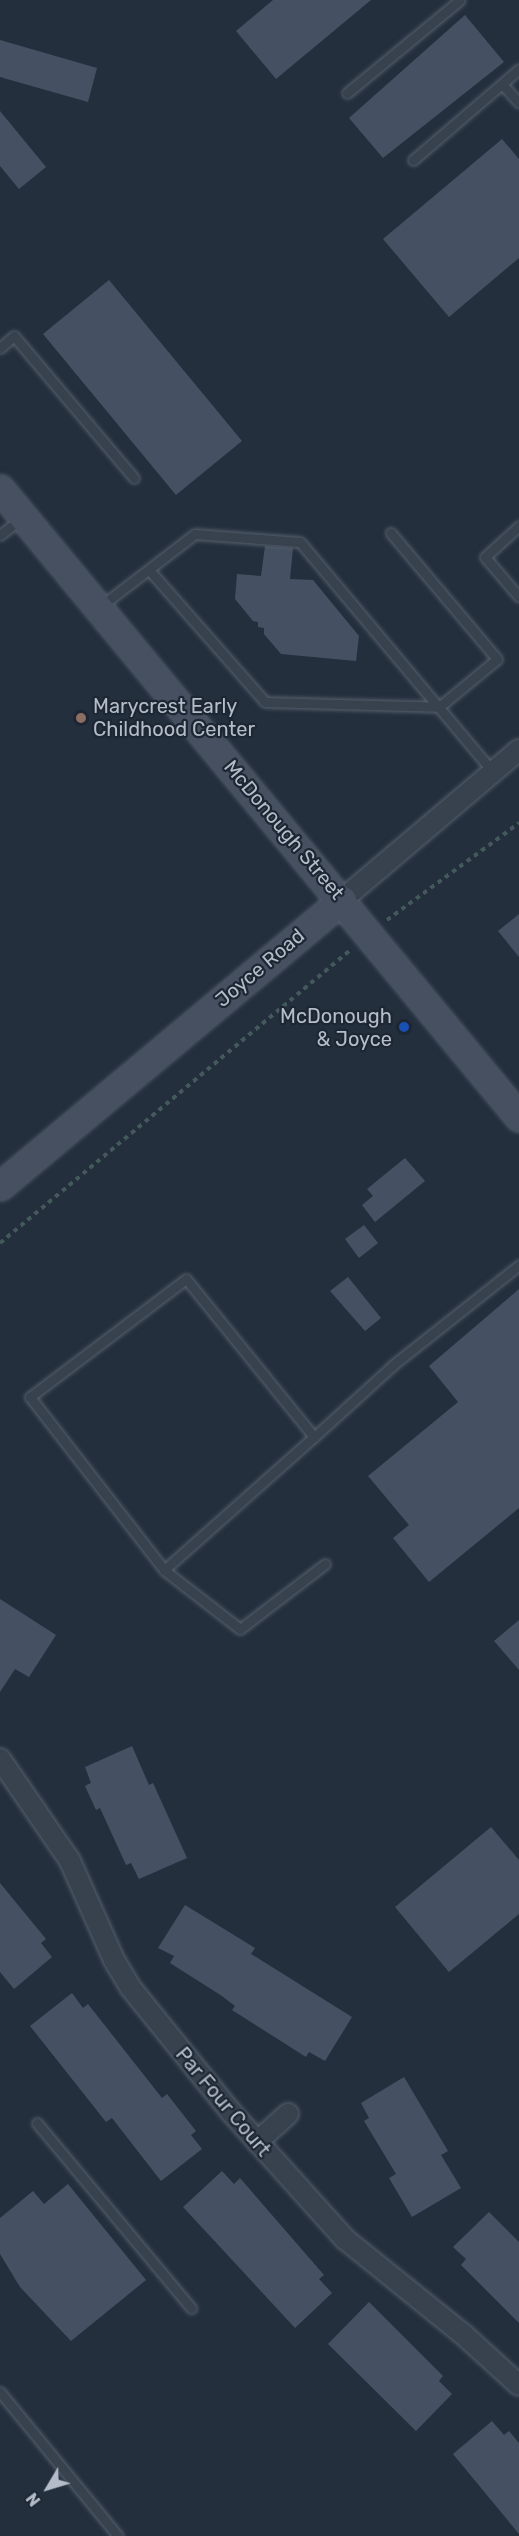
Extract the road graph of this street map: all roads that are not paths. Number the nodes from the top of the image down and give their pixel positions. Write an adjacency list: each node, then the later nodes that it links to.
1 (460, 0): 4 (lane)
2 (519, 69): 3 (lane)
3 (502, 84): 5 (lane); 6 (lane)
4 (347, 93)
5 (519, 103)
6 (413, 159)
7 (0, 348): 8 (lane)
8 (134, 478)
9 (0, 489): 10 (street, McDonough Street)
10 (23, 517): 13 (lane); 16 (street, McDonough Street)
11 (519, 526): 15 (lane)
12 (391, 532): 17 (lane)
13 (0, 535)
14 (150, 570): 16 (lane); 17 (lane); 17 (lane)
15 (519, 597)
16 (99, 608): 20 (street, McDonough Street)
17 (439, 707): 19 (lane)
18 (519, 750): 19 (street, Joyce Road)
19 (493, 772): 20 (street, Joyce Road)
20 (342, 900): 21 (street, McDonough Street); 22 (street, Joyce Road)
21 (519, 1117)
22 (0, 1186)
23 (519, 1265): 24 (lane)
24 (314, 1437): 26 (lane); 26 (lane)
25 (325, 1564): 26 (lane)
26 (164, 1570)
27 (0, 1760): 30 (street, Par Four Court)
28 (288, 2114): 30 (street)
29 (37, 2122): 31 (lane)
30 (257, 2142): 32 (street, Par Four Court)
31 (191, 2308)
32 (519, 2385)
33 (0, 2392): 34 (lane)
34 (118, 2536)

